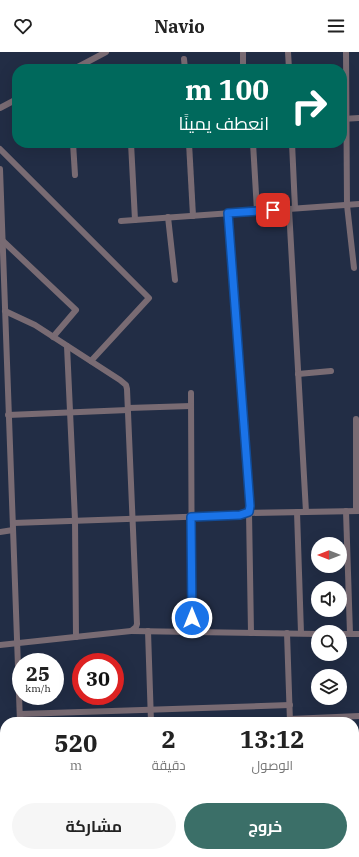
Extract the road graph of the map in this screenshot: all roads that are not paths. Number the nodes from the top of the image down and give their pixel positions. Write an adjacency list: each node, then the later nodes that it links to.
1 (106, 52): 6 (street)
2 (288, 52): 9 (street)
3 (346, 52): 10 (street)
4 (243, 53): 8 (street)
5 (184, 59): 7 (street)
6 (83, 64)
7 (184, 64)
8 (243, 64)
9 (289, 64)
10 (346, 64)
11 (12, 102): 12 (street)
12 (0, 108)
13 (359, 118): 14 (street)
14 (347, 119)
15 (73, 148): 23 (street)
16 (131, 148): 32 (street)
17 (189, 148): 30 (street)
18 (253, 148): 28 (street)
19 (292, 148): 27 (street)
20 (345, 148): 26 (street)
21 (0, 149): 41 (street)
22 (0, 169): 24 (street)
23 (74, 175)
24 (0, 197): 34 (street)
25 (359, 204): 26 (street)
26 (347, 205): 27 (street); 36 (street)
27 (292, 209): 28 (street); 43 (street)
28 (257, 211): 29 (street)
29 (228, 213): 30 (street); 57 (street)
30 (193, 216): 31 (street)
31 (168, 217): 32 (street); 37 (street)
32 (136, 220): 33 (street)
33 (120, 221)
34 (1, 230): 35 (street)
35 (2, 241): 38 (street); 39 (street)
36 (354, 268)
37 (175, 280)
38 (5, 311): 39 (street); 45 (street)
39 (54, 337): 40 (street)
40 (67, 346): 41 (street); 49 (street)
41 (91, 361): 48 (street)
42 (331, 371): 43 (street)
43 (298, 374): 56 (street)
44 (191, 393): 47 (street)
45 (8, 400): 46 (street); 50 (street)
46 (0, 401)
47 (191, 406): 48 (street); 58 (street)
48 (128, 409): 49 (street); 59 (street)
49 (71, 413): 50 (street); 60 (street)
50 (8, 415): 61 (street)
51 (357, 422): 52 (street)
52 (358, 449): 54 (street)
53 (346, 511): 54 (street); 56 (street); 71 (street)
54 (357, 511)
55 (297, 512): 56 (street); 57 (street); 69 (street)
56 (306, 512)
57 (248, 513): 58 (street); 67 (street)
58 (191, 517): 59 (street); 66 (street)
59 (133, 518): 60 (street); 64 (street)
60 (75, 520): 61 (street); 73 (street)
61 (13, 523): 62 (street)
62 (13, 530): 63 (street); 74 (street)
63 (0, 532)
64 (130, 631): 65 (street); 73 (street)
65 (148, 631): 66 (street); 77 (street)
66 (192, 632): 67 (street)
67 (252, 633): 68 (street)
68 (287, 633): 69 (street); 76 (street)
69 (301, 633): 70 (street)
70 (311, 634)
71 (350, 634): 72 (street)
72 (359, 634)
73 (76, 637): 74 (street)
74 (18, 643): 75 (street); 78 (street)
75 (0, 645)
76 (290, 705): 77 (street); 81 (street)
77 (150, 710): 78 (street); 80 (street)
78 (20, 714)
79 (359, 716): 82 (street)
80 (151, 717)
81 (290, 717)
82 (342, 717)

